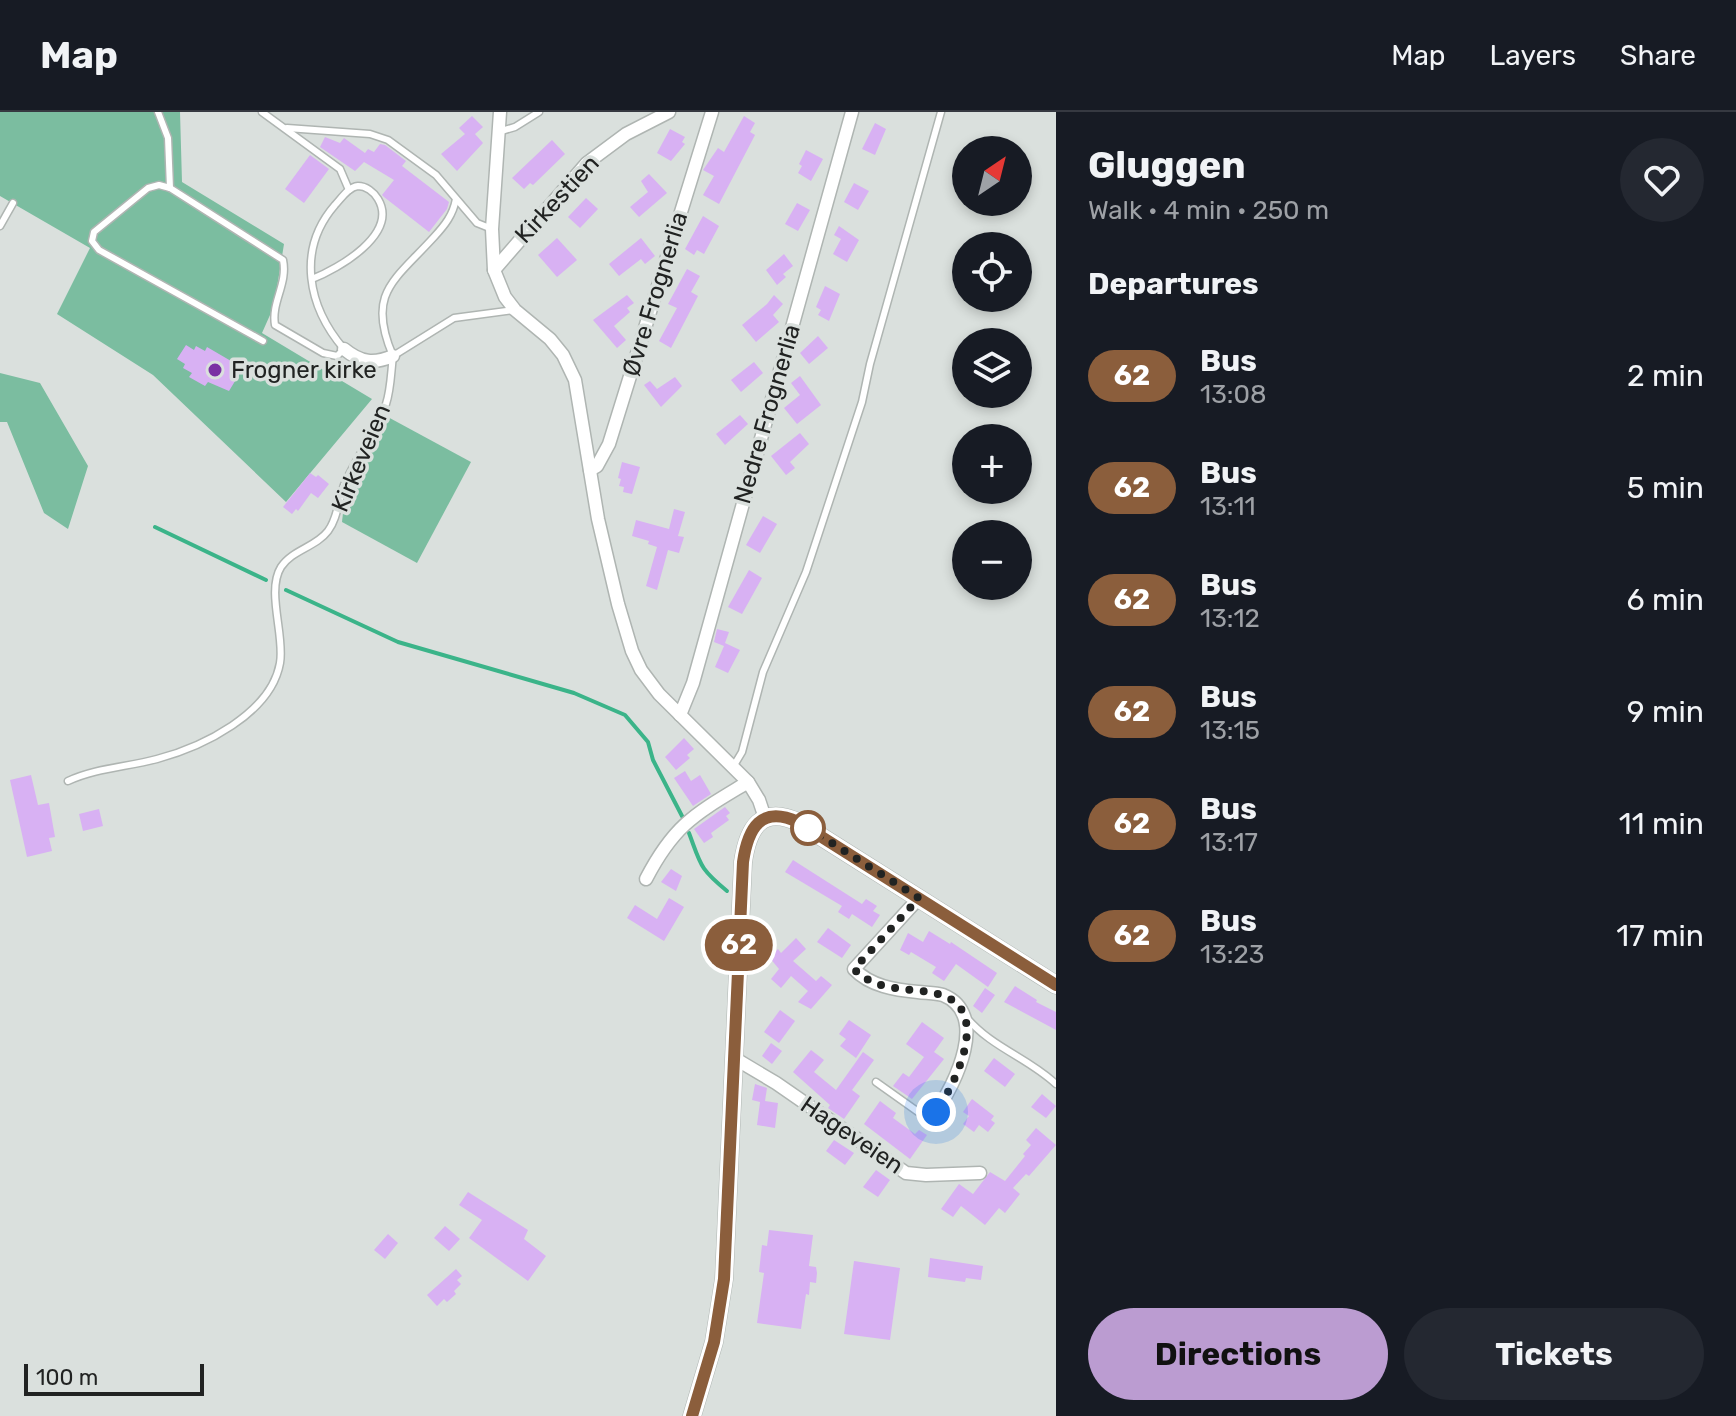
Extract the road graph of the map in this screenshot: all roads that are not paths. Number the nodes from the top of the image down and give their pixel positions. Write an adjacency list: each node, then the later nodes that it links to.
1 (158, 112): 11 (lane)
2 (262, 112): 9 (lane)
3 (500, 112): 10 (street)
4 (539, 112): 10 (lane)
5 (669, 112): 17 (street, Kirkestien)
6 (712, 112): 23 (street, Øvre Frognerlia)
7 (852, 112): 24 (street, Nedre Frognerlia)
8 (941, 112): 25 (lane)
9 (287, 128): 12 (lane); 13 (lane)
10 (498, 132): 16 (street)
11 (170, 188): 20 (lane); 21 (lane)
12 (349, 190): 18 (lane); 18 (lane)
13 (456, 198): 16 (lane); 22 (lane)
14 (13, 203): 15 (lane)
15 (0, 226)
16 (492, 229): 17 (street)
17 (494, 270): 19 (street)
18 (312, 279): 21 (lane)
19 (515, 310): 22 (lane); 23 (street)
20 (263, 341)
21 (344, 349): 22 (street)
22 (393, 356): 26 (lane, Kirkeveien)
23 (590, 470): 24 (street)
24 (680, 715): 25 (street)
25 (733, 767): 27 (street)
26 (68, 781)
27 (748, 782): 28 (street); 29 (street)
28 (759, 823): 30 (main road); 33 (main road)
29 (646, 879)
30 (919, 898): 31 (main road); 32 (street)
31 (1056, 985)
32 (963, 1014): 35 (lane); 36 (street)
33 (734, 1058): 37 (street, Hageveien); 38 (main road)
34 (876, 1082): 36 (lane)
35 (1056, 1084)
36 (936, 1112)
37 (980, 1173)
38 (692, 1416)

